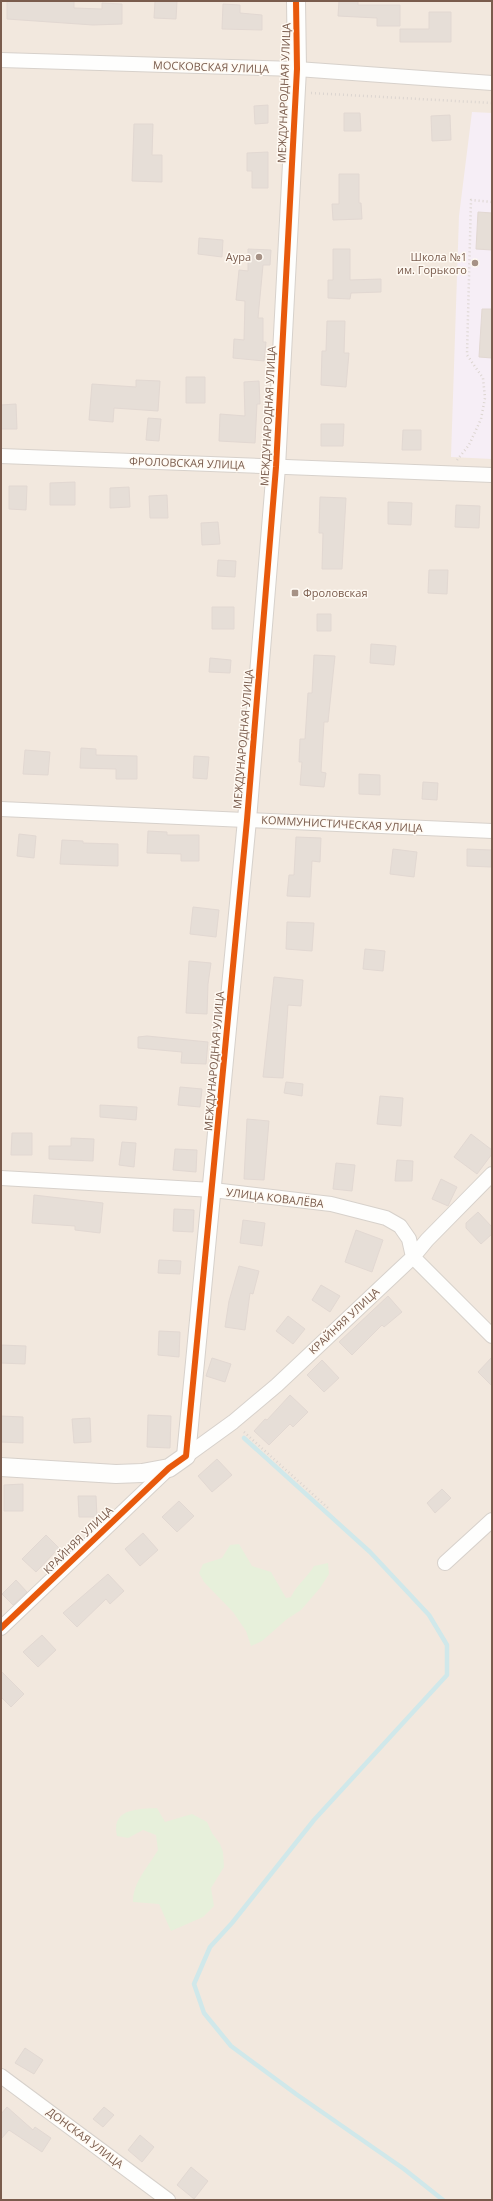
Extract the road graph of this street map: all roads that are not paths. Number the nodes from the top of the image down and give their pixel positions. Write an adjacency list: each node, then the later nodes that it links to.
1 (296, 1): 3 (street, МЕЖДУНАРОДНАЯ УЛИЦА)
2 (1, 60): 3 (street, МОСКОВСКАЯ УЛИЦА)
3 (297, 69): 4 (street, МОСКОВСКАЯ УЛИЦА); 6 (street, МЕЖДУНАРОДНАЯ УЛИЦА)
4 (492, 83)
5 (1, 456): 6 (street, ФРОЛОВСКАЯ УЛИЦА)
6 (276, 467): 7 (street, ФРОЛОВСКАЯ УЛИЦА); 9 (street, МЕЖДУНАРОДНАЯ УЛИЦА)
7 (492, 475)
8 (1, 809): 9 (street, КОММУНИСТИЧЕСКАЯ УЛИЦА)
9 (247, 820): 10 (street, КОММУНИСТИЧЕСКАЯ УЛИЦА); 13 (street, МЕЖДУНАРОДНАЯ УЛИЦА)
10 (492, 831)
11 (492, 1174): 14 (street, КРАЙНЯЯ УЛИЦА)
12 (1, 1178): 13 (street, УЛИЦА КОВАЛЁВА)
13 (212, 1190): 14 (street, УЛИЦА КОВАЛЁВА); 16 (street, МЕЖДУНАРОДНАЯ УЛИЦА)
14 (413, 1256): 15 (street, УЛИЦА КОВАЛЁВА); 16 (street, КРАЙНЯЯ УЛИЦА)
15 (492, 1336)
16 (186, 1456): 18 (street)
17 (1, 1467): 18 (street)
18 (169, 1468): 21 (street, КРАЙНЯЯ УЛИЦА)
19 (492, 1520): 20 (street)
20 (445, 1563)
21 (1, 1628)
22 (1, 2076): 23 (street, ДОНСКАЯ УЛИЦА)
23 (168, 2200)

